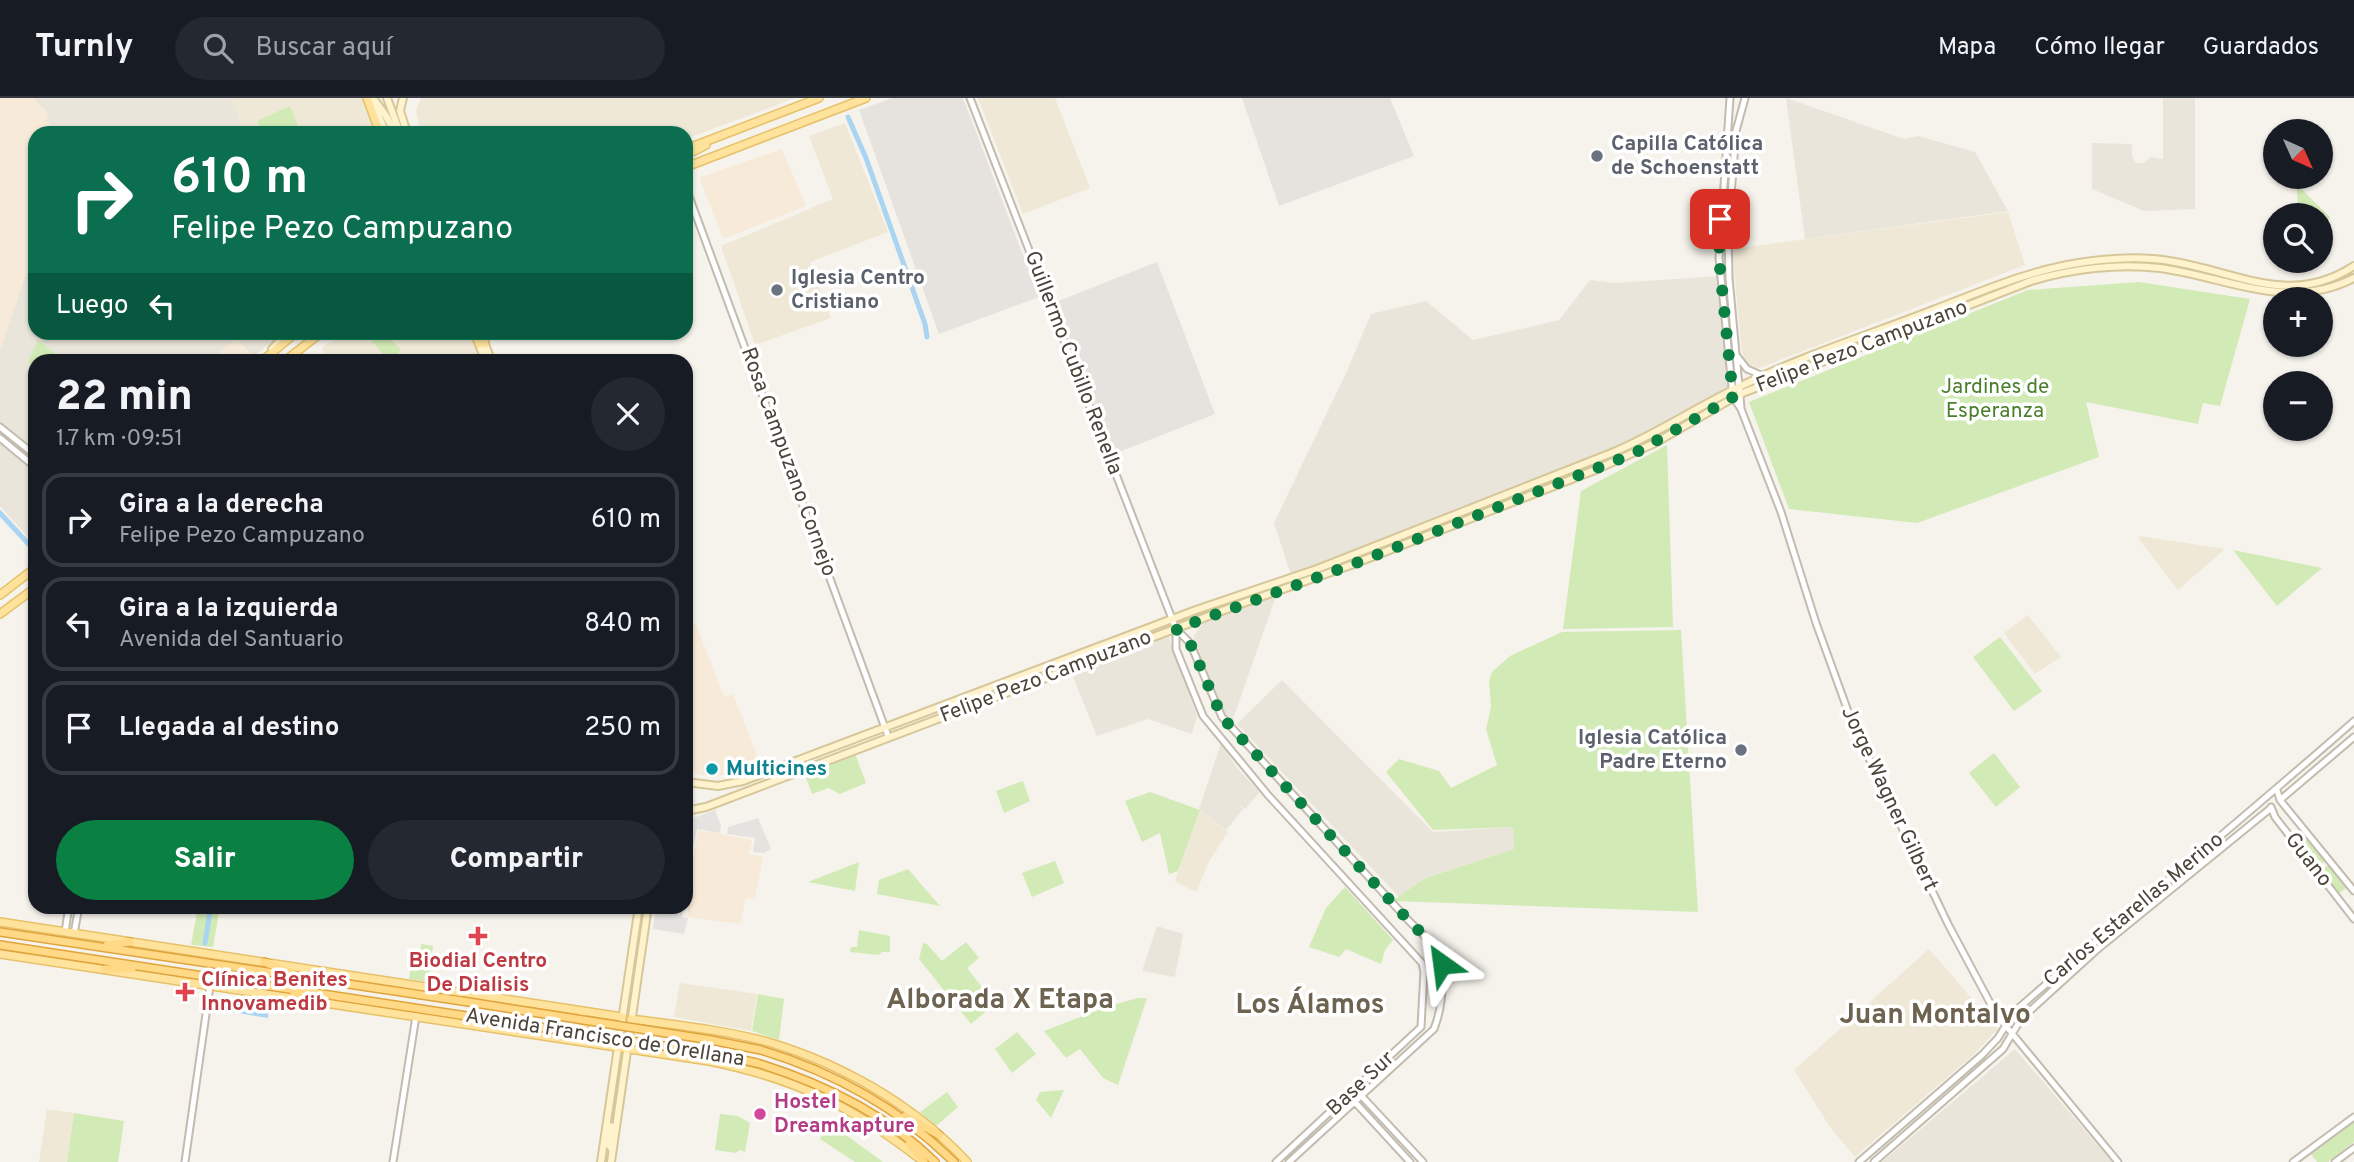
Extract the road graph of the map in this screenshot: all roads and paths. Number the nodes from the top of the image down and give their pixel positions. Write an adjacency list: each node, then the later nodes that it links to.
1 (370, 98): 9 (main road); 10 (main road); 11 (main road)
2 (387, 98): 12 (main road)
3 (403, 98): 13 (main road)
4 (819, 98): 14 (main road)
5 (866, 98): 17 (main road)
6 (970, 98): 45 (street, Guillermo Cubillo Renella)
7 (1730, 98): 8 (street); 34 (street)
8 (1744, 98): 32 (street)
9 (378, 126)
10 (383, 126)
11 (391, 126)
12 (403, 126)
13 (404, 126)
14 (725, 135): 15 (main road); 16 (main road)
15 (693, 146)
16 (693, 151)
17 (693, 164)
18 (693, 207): 48 (street, Rosa Campuzano Cornejo)
19 (2354, 266): 33 (main road, Felipe Pezo Campuzano)
20 (2354, 278): 34 (main road, Felipe Pezo Campuzano)
21 (281, 340): 27 (main road)
22 (287, 340): 28 (main road)
23 (312, 340): 29 (main road)
24 (479, 340): 26 (main road)
25 (482, 340): 26 (main road)
26 (482, 344): 30 (main road); 31 (main road)
27 (268, 354)
28 (270, 354)
29 (294, 354)
30 (484, 354)
31 (488, 354)
32 (1735, 355): 33 (street); 34 (street)
33 (1763, 376): 34 (main road, Felipe Pezo Campuzano)
34 (1736, 392): 39 (main road, Felipe Pezo Campuzano); 40 (main road, Felipe Pezo Campuzano); 85 (street, Jorge Wagner Gilbert)
35 (0, 427): 37 (street)
36 (0, 439): 38 (street)
37 (28, 450)
38 (28, 461)
39 (1348, 557): 40 (main road); 45 (main road, Felipe Pezo Campuzano)
40 (1351, 565): 46 (main road, Felipe Pezo Campuzano)
41 (28, 573): 43 (main road)
42 (28, 593): 44 (main road)
43 (0, 595)
44 (0, 614)
45 (1172, 619): 46 (street, Guillermo Cubillo Renella); 48 (main road, Felipe Pezo Campuzano)
46 (1176, 629): 50 (main road, Felipe Pezo Campuzano); 79 (street, Guillermo Cubillo Renella); 82 (street, Guillermo Cubillo Renella)
47 (2354, 721): 54 (street, Carlos Estarellas Merino)
48 (884, 726): 49 (main road, Felipe Pezo Campuzano); 50 (street, Rosa Campuzano Cornejo)
49 (870, 732): 52 (main road); 53 (main road, Felipe Pezo Campuzano)
50 (888, 736): 52 (main road, Felipe Pezo Campuzano)
51 (2354, 737): 56 (street)
52 (874, 741): 58 (main road, Felipe Pezo Campuzano)
53 (693, 783)
54 (2277, 790): 55 (street, Carlos Estarellas Merino); 56 (street, Guano)
55 (2268, 798): 57 (street, Guano); 85 (street, Carlos Estarellas Merino)
56 (2280, 800): 59 (street, Guano)
57 (2271, 807): 64 (street, Guano); 87 (street, Carlos Estarellas Merino)
58 (693, 810)
59 (2354, 891)
60 (68, 914): 67 (street)
61 (78, 914): 68 (street)
62 (638, 914): 84 (main road)
63 (646, 914): 84 (main road)
64 (2354, 919)
65 (0, 922): 67 (main road, Avenida Francisco de Orellana)
66 (0, 932): 71 (highway, Avenida Francisco de Orellana)
67 (65, 932): 68 (main road, Avenida Francisco de Orellana)
68 (74, 933): 69 (main road, Avenida Francisco de Orellana)
69 (130, 942): 71 (highway); 73 (main road, Avenida Francisco de Orellana)
70 (0, 945): 74 (highway, Avenida Francisco de Orellana)
71 (94, 946): 76 (highway, Avenida Francisco de Orellana)
72 (0, 954): 75 (main road, Avenida Francisco de Orellana)
73 (264, 962): 76 (highway); 81 (main road, Avenida Francisco de Orellana)
74 (155, 969): 75 (highway); 78 (highway, Avenida Francisco de Orellana)
75 (105, 970): 77 (main road, Avenida Francisco de Orellana)
76 (306, 978): 97 (highway, Avenida Francisco de Orellana, bridge)
77 (210, 986): 80 (main road, Avenida Francisco de Orellana); 105 (street)
78 (280, 989): 80 (highway); 101 (highway, Avenida Francisco de Orellana, bridge)
79 (1423, 994): 92 (street, Base Sur)
80 (320, 1003): 83 (main road, Avenida Francisco de Orellana)
81 (575, 1010): 84 (main road, Avenida Francisco de Orellana); 88 (main road)
82 (1440, 1015): 95 (street, Base Sur)
83 (416, 1016): 88 (main road, Avenida Francisco de Orellana); 106 (street)
84 (627, 1018): 86 (main road, Avenida Francisco de Orellana); 89 (main road); 90 (main road)
85 (2006, 1025): 87 (street, Jorge Wagner Gilbert); 117 (street, Carlos Estarellas Merino)
86 (681, 1026): 91 (main road); 102 (main road, Avenida Francisco de Orellana)
87 (2013, 1032): 118 (street, Carlos Estarellas Merino); 119 (street, Jorge Wagner Gilbert)
88 (569, 1041): 89 (main road, Avenida Francisco de Orellana)
89 (618, 1048): 90 (main road, Avenida Francisco de Orellana); 93 (main road)
90 (627, 1049): 91 (main road, Avenida Francisco de Orellana); 99 (main road)
91 (679, 1057): 109 (main road, Avenida Francisco de Orellana)
92 (1356, 1088): 94 (street, Base Sur); 95 (street)
93 (612, 1095): 99 (main road); 100 (main road)
94 (1349, 1095): 96 (street); 113 (street, Base Sur)
95 (1362, 1096): 96 (street, Base Sur); 116 (street)
96 (1355, 1102): 114 (street, Base Sur); 115 (street)
97 (891, 1110): 102 (highway); 111 (highway, Avenida Francisco de Orellana)
98 (2354, 1117): 120 (street)
99 (617, 1119): 104 (main road)
100 (607, 1125): 104 (main road); 107 (main road)
101 (899, 1132): 109 (highway); 110 (highway, Avenida Francisco de Orellana)
102 (939, 1135): 112 (main road, Avenida Francisco de Orellana)
103 (2354, 1148): 121 (street)
104 (613, 1150): 108 (main road)
105 (185, 1162)
106 (393, 1162)
107 (601, 1162)
108 (611, 1162)
109 (923, 1162)
110 (935, 1162)
111 (954, 1162)
112 (967, 1162)
113 (1276, 1162)
114 (1289, 1162)
115 (1410, 1162)
116 (1423, 1162)
117 (1859, 1162)
118 (1874, 1162)
119 (2118, 1162)
120 (2293, 1162)
121 (2335, 1162)

